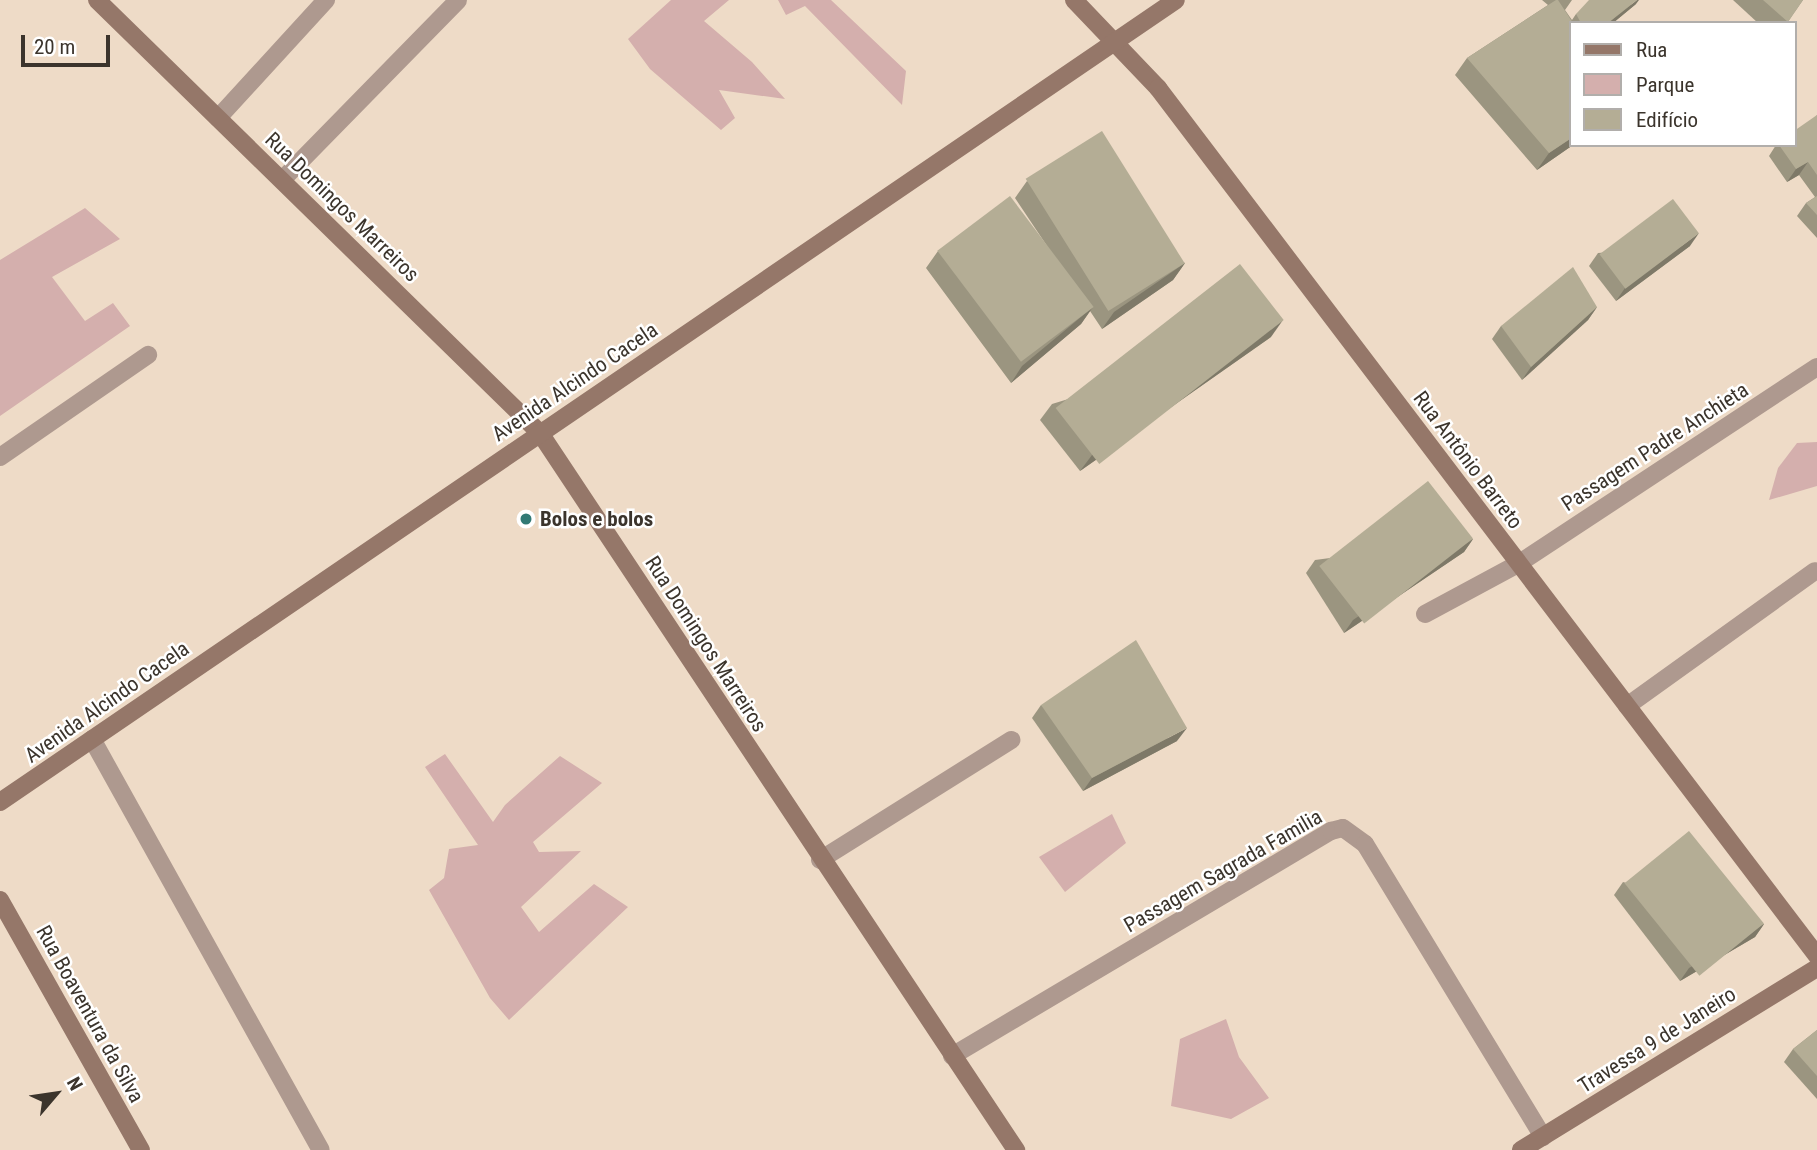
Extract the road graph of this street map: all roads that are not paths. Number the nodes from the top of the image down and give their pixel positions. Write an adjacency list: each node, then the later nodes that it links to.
1 (97, 0): 7 (main road, Rua Domingos Marreiros)
2 (326, 0): 7 (street)
3 (458, 0): 8 (street)
4 (1074, 0): 6 (main road, Rua Antônio Barreto)
5 (1176, 0): 6 (main road, Avenida Alcindo Cacela)
6 (1116, 40): 11 (main road, Avenida Alcindo Cacela); 13 (main road, Rua Antônio Barreto)
7 (218, 118): 8 (main road, Rua Domingos Marreiros)
8 (283, 179): 11 (main road, Rua Domingos Marreiros)
9 (148, 355): 12 (street)
10 (1817, 368): 13 (street, Passagem Padre Anchieta)
11 (540, 433): 17 (main road, Avenida Alcindo Cacela); 20 (main road, Rua Domingos Marreiros)
12 (0, 457)
13 (1518, 564): 15 (street, Passagem Padre Anchieta); 16 (main road, Rua Antônio Barreto)
14 (1815, 571): 16 (street)
15 (1425, 614)
16 (1627, 706): 22 (main road, Rua Antônio Barreto)
17 (92, 739): 19 (main road, Avenida Alcindo Cacela); 27 (street)
18 (1011, 740): 20 (street)
19 (0, 802)
20 (820, 860): 24 (main road, Rua Domingos Marreiros)
21 (0, 900): 26 (main road, Rua Boaventura da Silva)
22 (1817, 956)
23 (1817, 968): 25 (main road, Travessa 9 de Janeiro)
24 (952, 1056): 25 (street, Passagem Sagrada Familia); 28 (main road, Rua Domingos Marreiros)
25 (1543, 1137): 29 (main road, Travessa 9 de Janeiro)
26 (141, 1150)
27 (321, 1150)
28 (1016, 1150)
29 (1521, 1150)

